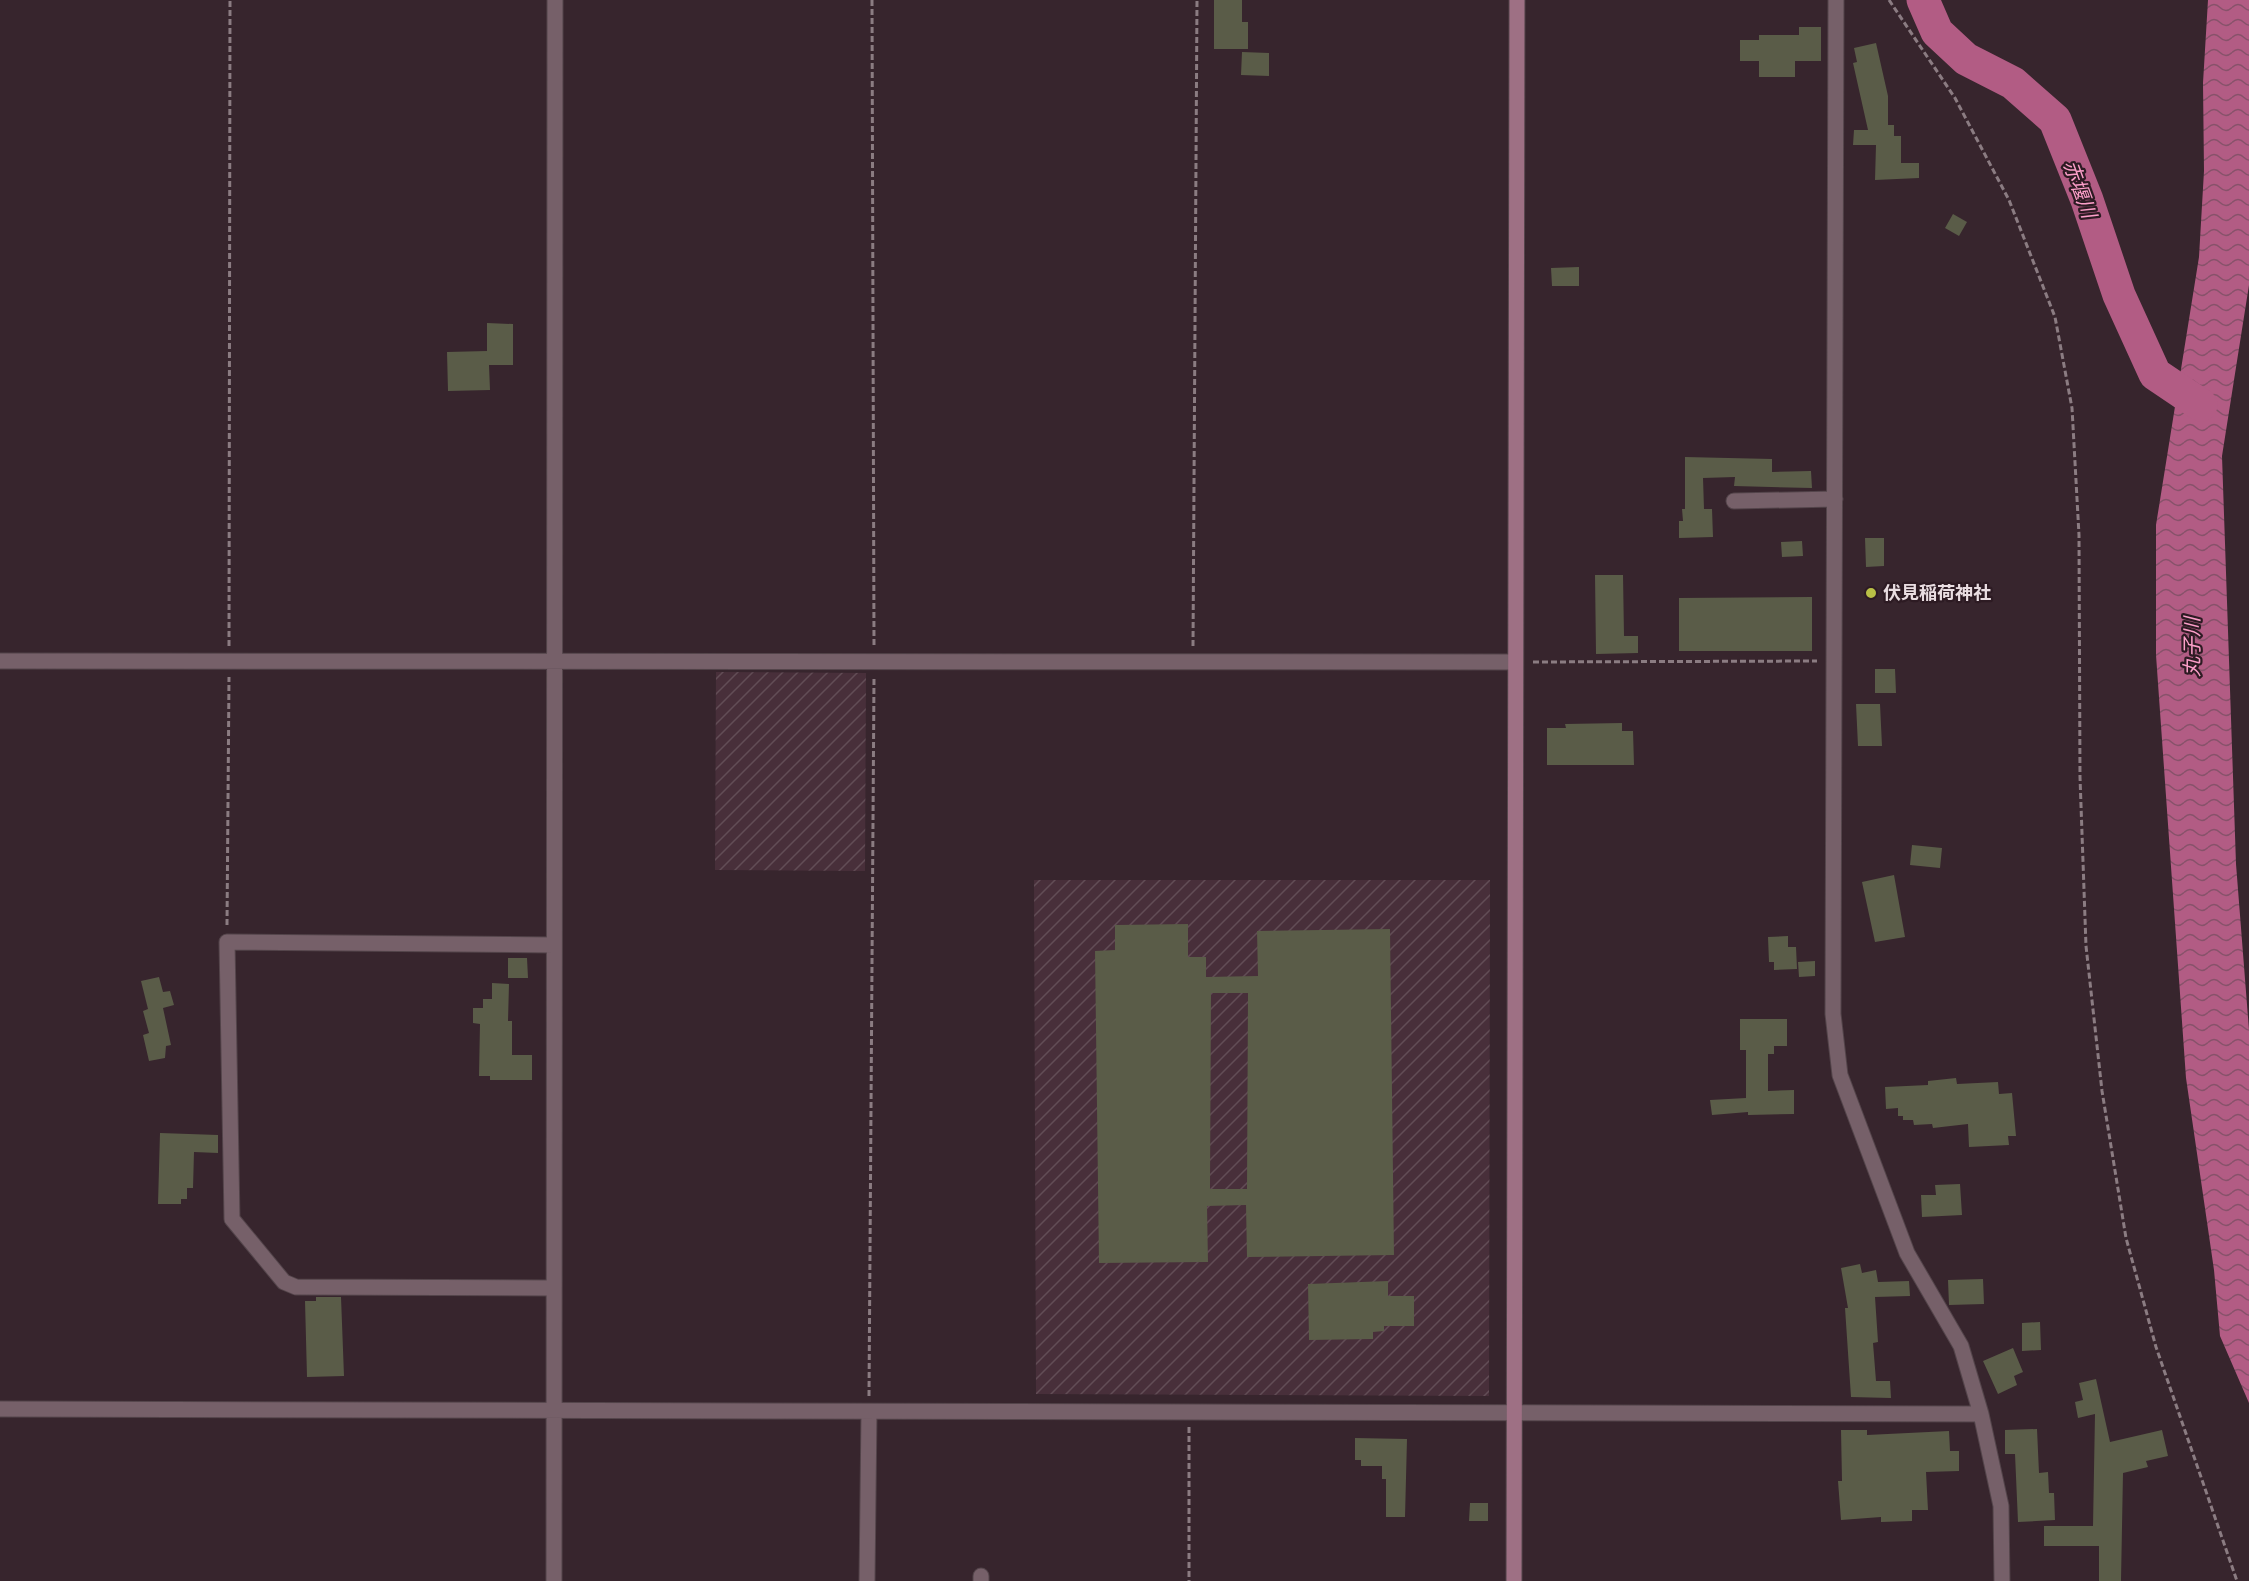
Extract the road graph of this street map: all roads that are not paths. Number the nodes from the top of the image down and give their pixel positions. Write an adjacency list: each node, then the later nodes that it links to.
1 (555, 0): 7 (street)
2 (1517, 0): 8 (street)
3 (1836, 0): 4 (street)
4 (1835, 499): 5 (street); 15 (street)
5 (1734, 501)
6 (0, 661): 7 (street)
7 (553, 662): 8 (street); 9 (street)
8 (1515, 662): 14 (street)
9 (554, 945): 10 (street); 10 (street)
10 (552, 1288): 12 (street)
11 (0, 1409): 12 (street)
12 (552, 1409): 13 (street); 16 (street)
13 (869, 1412): 14 (street); 17 (street)
14 (1515, 1412): 15 (street); 18 (street)
15 (1981, 1414): 19 (street)
16 (554, 1581)
17 (867, 1581)
18 (1514, 1581)
19 (2002, 1581)

